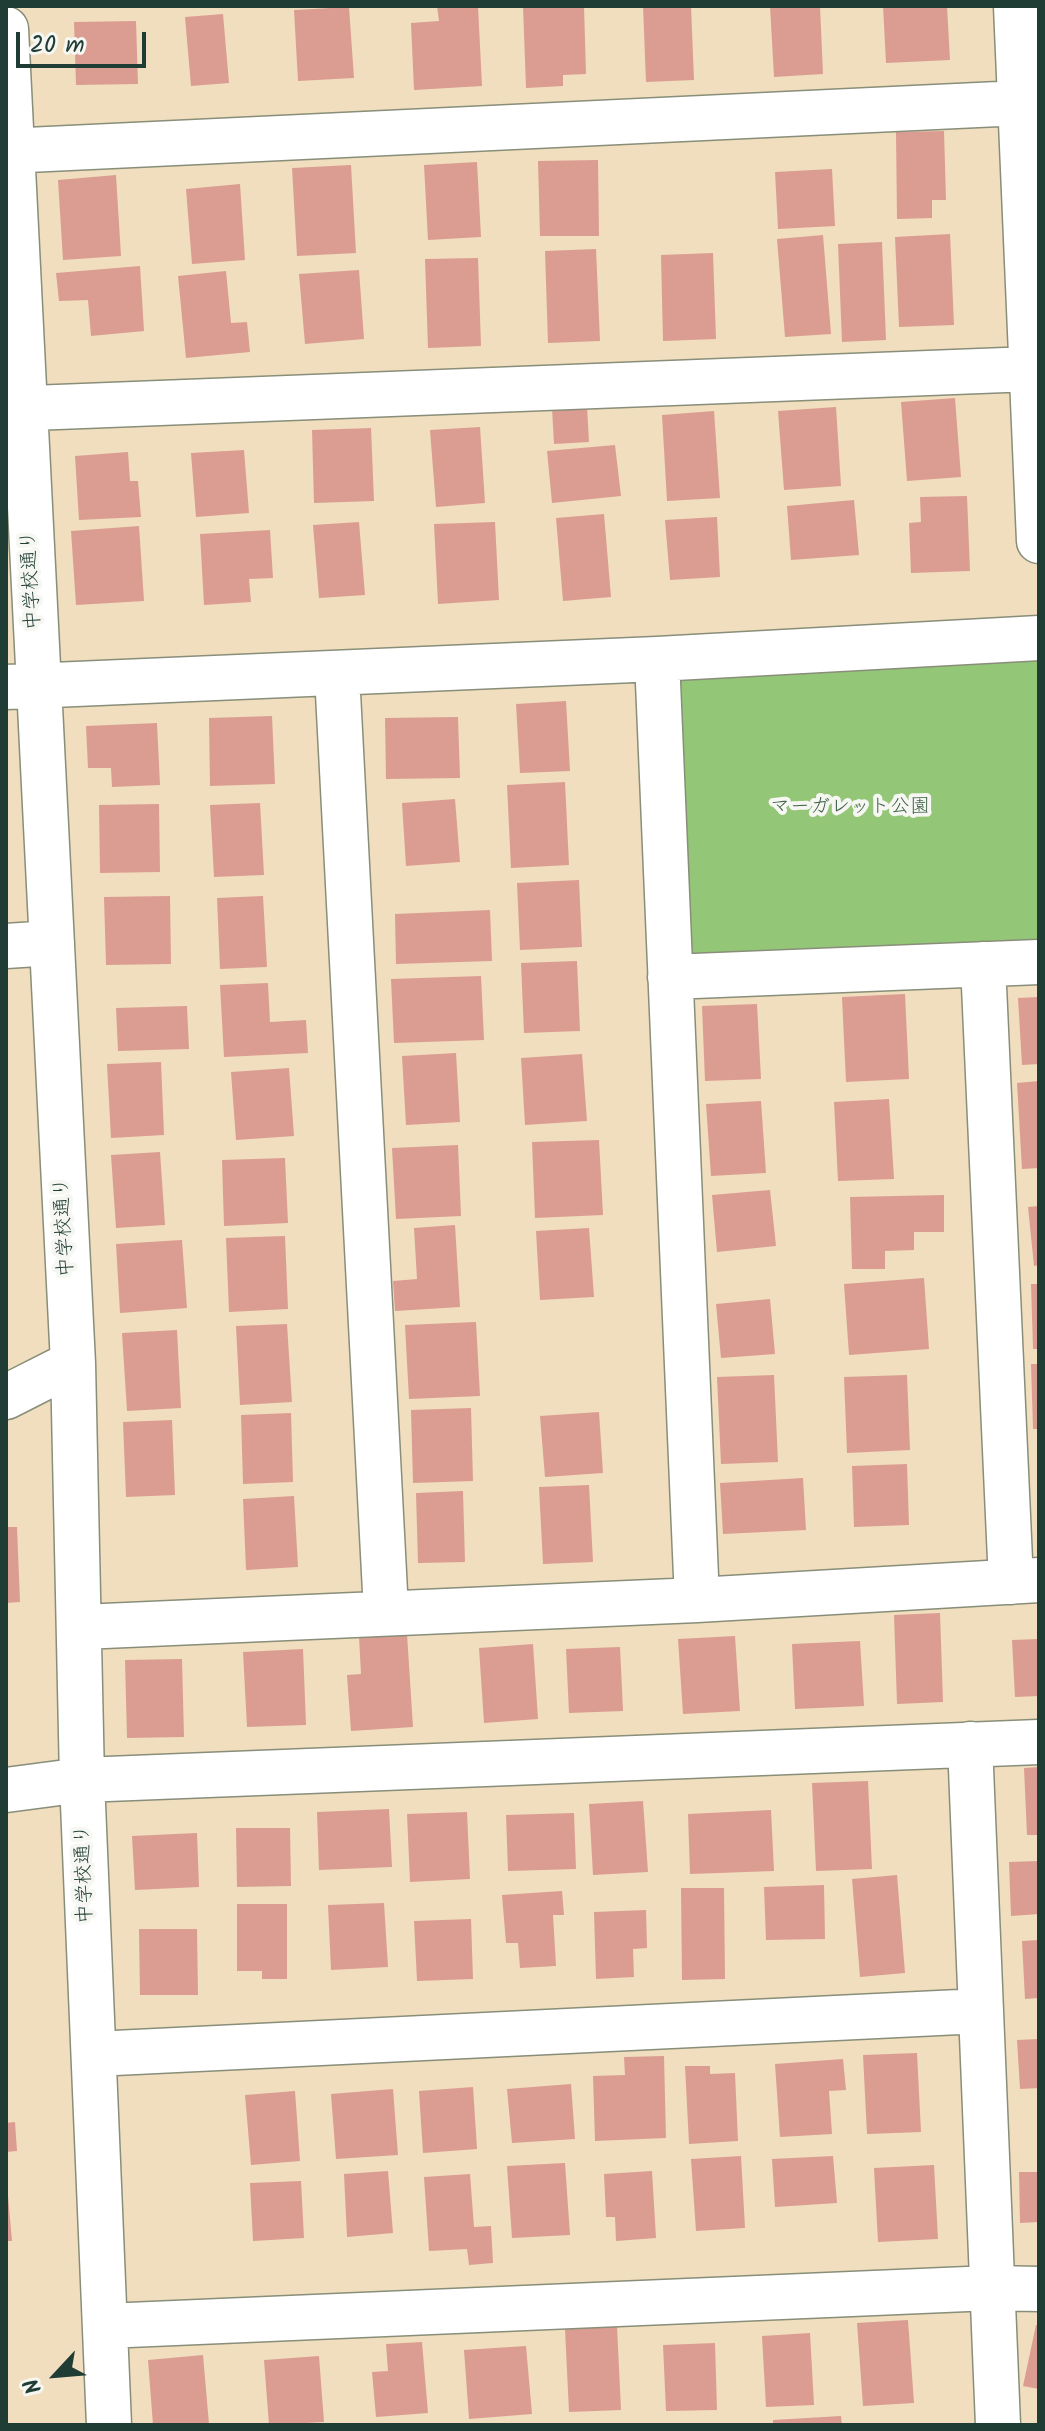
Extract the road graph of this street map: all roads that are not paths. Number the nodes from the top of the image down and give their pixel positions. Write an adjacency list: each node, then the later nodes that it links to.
1 (1016, 6): 3 (street)
2 (6, 29): 4 (street, 中学校通り)
3 (1020, 103): 4 (street); 5 (street)
4 (9, 151): 6 (street, 中学校通り)
5 (1031, 369): 6 (street); 7 (street)
6 (16, 408): 11 (street, 中学校通り)
7 (1039, 541)
8 (1039, 638): 9 (street)
9 (657, 659): 10 (street); 16 (street)
10 (337, 674): 11 (street); 21 (street)
11 (22, 686): 12 (street, 中学校通り)
12 (52, 943): 13 (street); 17 (street, 中学校通り)
13 (6, 946)
14 (1039, 962): 15 (street)
15 (983, 964): 16 (street); 19 (street)
16 (670, 977): 20 (street)
17 (73, 1363): 18 (street); 22 (street, 中学校通り)
18 (6, 1397)
19 (1025, 1581): 20 (street)
20 (697, 1600): 21 (street)
21 (386, 1611): 22 (street)
22 (81, 1627): 25 (street, 中学校通り)
23 (1039, 1742): 24 (street)
24 (970, 1744): 25 (street); 27 (street)
25 (82, 1780): 26 (street); 28 (street, 中学校通り)
26 (6, 1790)
27 (980, 2011): 28 (street); 29 (street)
28 (94, 2054): 31 (street, 中学校通り)
29 (991, 2288): 30 (street); 31 (street); 33 (street)
30 (1039, 2289)
31 (105, 2326): 32 (street, 中学校通り)
32 (109, 2425)
33 (998, 2425)

